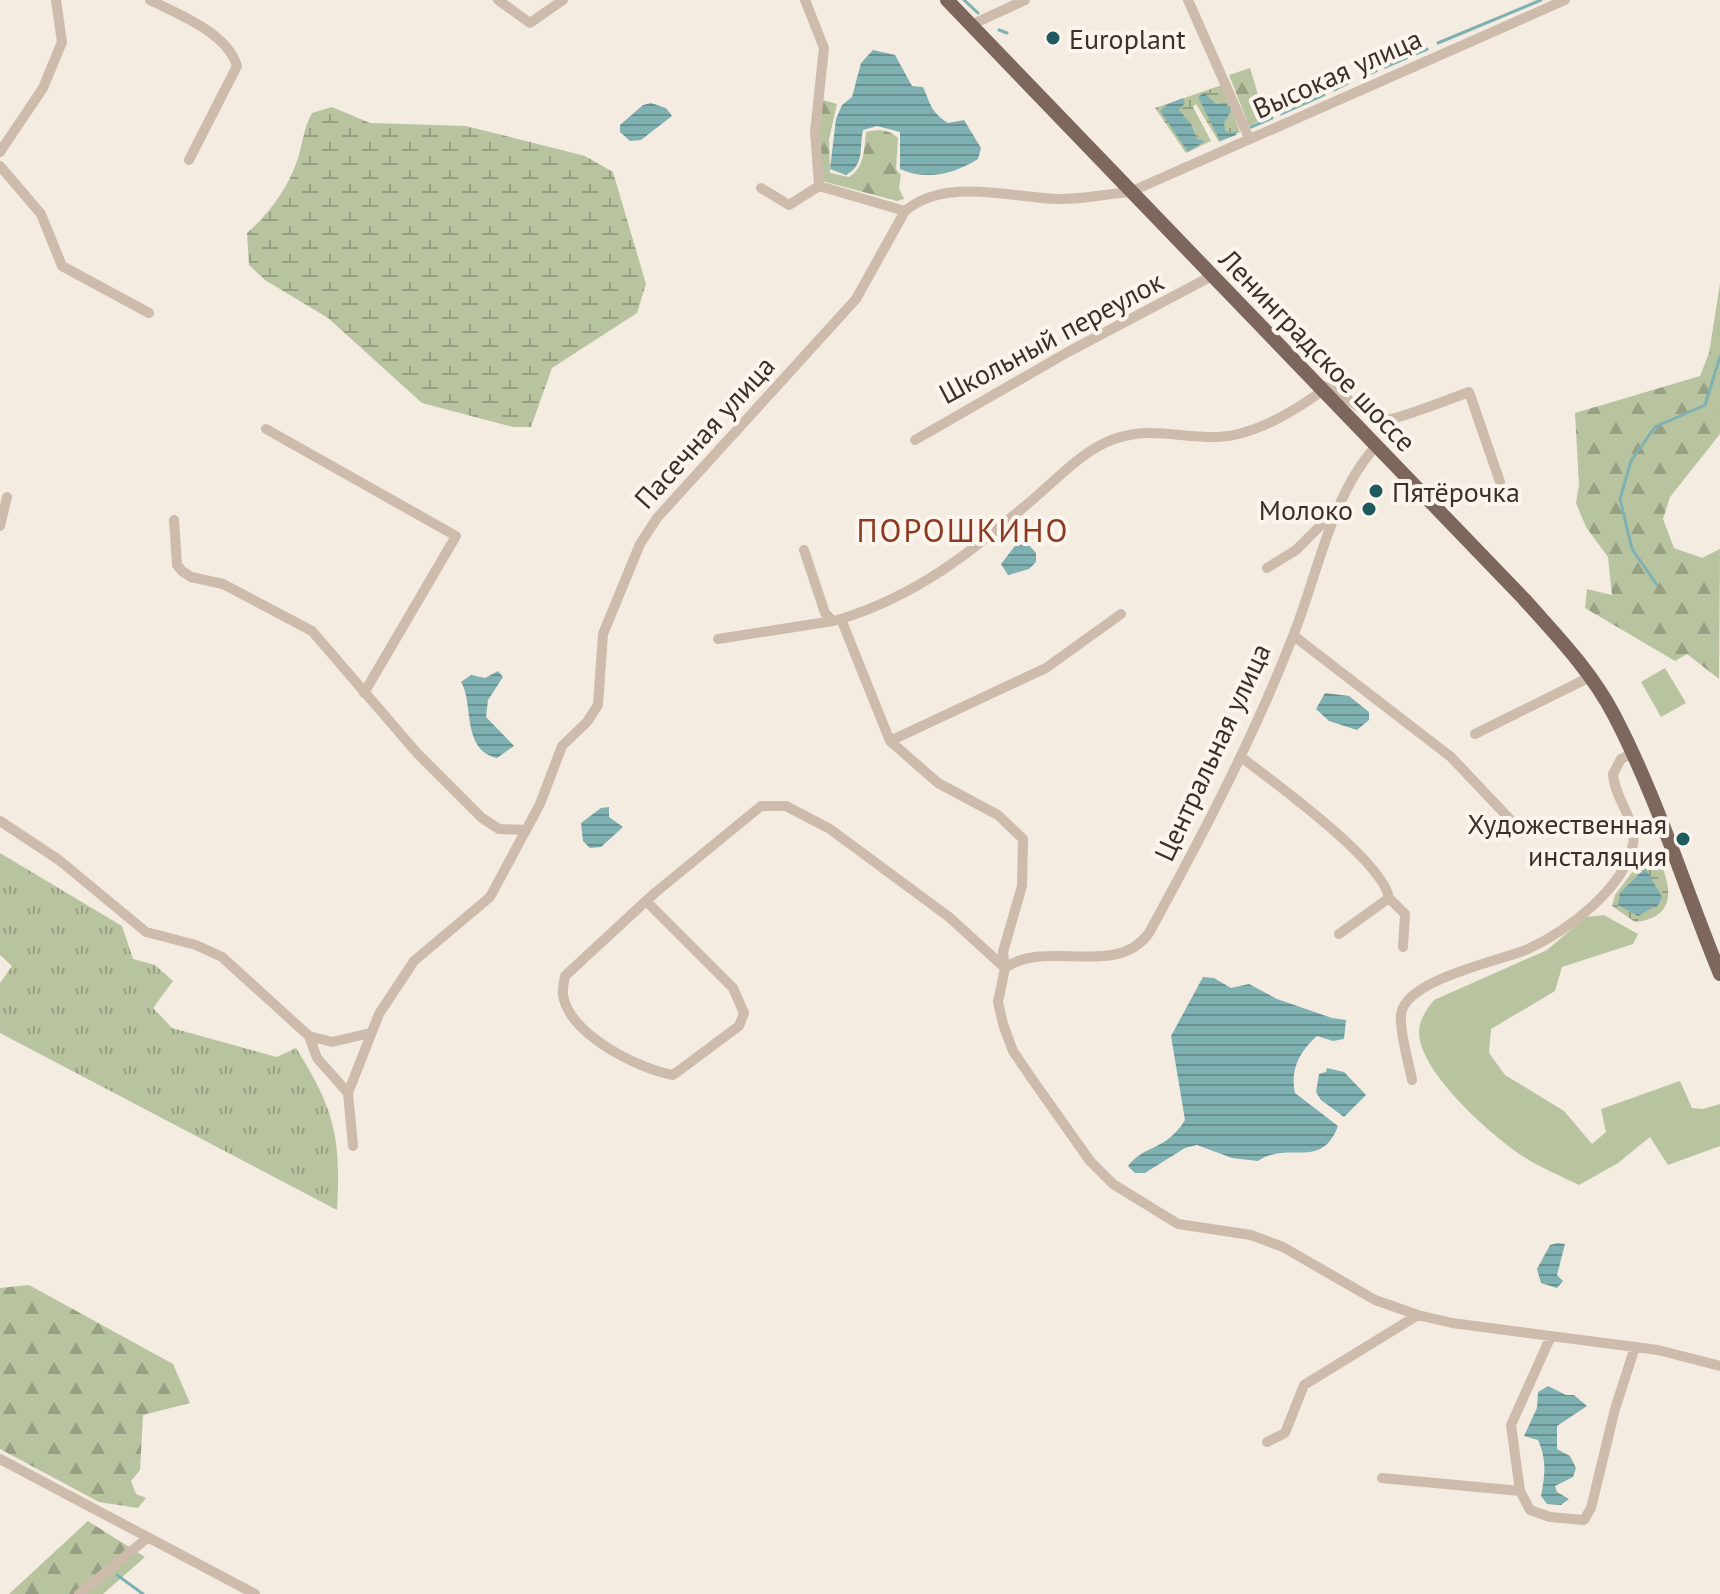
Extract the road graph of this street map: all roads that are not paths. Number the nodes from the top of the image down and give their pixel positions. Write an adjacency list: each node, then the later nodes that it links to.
1 (56, 0): 13 (street)
2 (150, 0): 14 (street)
3 (498, 0): 4 (street)
4 (563, 0)
5 (805, 0): 16 (street)
6 (947, 0): 11 (main road, Ленинградское шоссе)
7 (1025, 0): 10 (street)
8 (1188, 0): 12 (street)
9 (1565, 0): 12 (street, Высокая улица)
10 (1005, 4): 11 (street)
11 (971, 25): 18 (main road, Ленинградское шоссе)
12 (1249, 138): 18 (street, Высокая улица)
13 (0, 152)
14 (189, 160)
15 (0, 166): 21 (street)
16 (819, 186): 17 (street); 19 (street)
17 (761, 188)
18 (1130, 192): 19 (street); 20 (main road, Ленинградское шоссе)
19 (905, 211): 44 (street, Пасечная улица)
20 (1210, 277): 22 (main road, Ленинградское шоссе); 24 (street, Школьный переулок)
21 (149, 313)
22 (1318, 388): 25 (main road, Ленинградское шоссе); 26 (street); 34 (street)
23 (266, 429): 38 (street)
24 (915, 440)
25 (1375, 447): 28 (street, Центральная улица); 37 (main road, Ленинградское шоссе)
26 (1500, 482)
27 (7, 497): 30 (street)
28 (1339, 507): 32 (street); 35 (street, Центральная улица)
29 (174, 520): 38 (street)
30 (0, 526)
31 (804, 550): 34 (street)
32 (1267, 568)
33 (1121, 614): 40 (street)
34 (837, 620): 36 (street); 40 (street)
35 (1294, 636): 42 (street, Центральная улица); 45 (street)
36 (718, 639)
37 (1590, 677): 39 (street); 41 (main road, Ленинградское шоссе)
38 (364, 693): 44 (street)
39 (1475, 734)
40 (890, 741): 50 (street)
41 (1631, 754): 51 (main road, Ленинградское шоссе); 54 (street)
42 (1241, 757): 46 (street); 50 (street, Центральная улица)
43 (0, 821): 53 (street)
44 (526, 830): 52 (street, Пасечная улица)
45 (1523, 833)
46 (1389, 898): 48 (street); 49 (street)
47 (646, 901): 47 (street); 50 (street)
48 (1339, 934)
49 (1403, 947)
50 (1005, 968): 57 (street)
51 (1720, 974)
52 (370, 1033): 53 (street); 55 (street, Пасечная улица)
53 (309, 1036): 55 (street)
54 (1412, 1080)
55 (348, 1093): 56 (street, Пасечная улица)
56 (353, 1146)
57 (1418, 1315): 58 (street); 61 (street)
58 (1551, 1336): 59 (street); 64 (street)
59 (1635, 1347): 60 (street); 64 (street)
60 (1720, 1366)
61 (1267, 1442)
62 (0, 1459): 65 (street)
63 (1382, 1478): 64 (street)
64 (1520, 1491)
65 (146, 1539): 66 (street); 67 (street)
66 (79, 1594)
67 (255, 1594)

